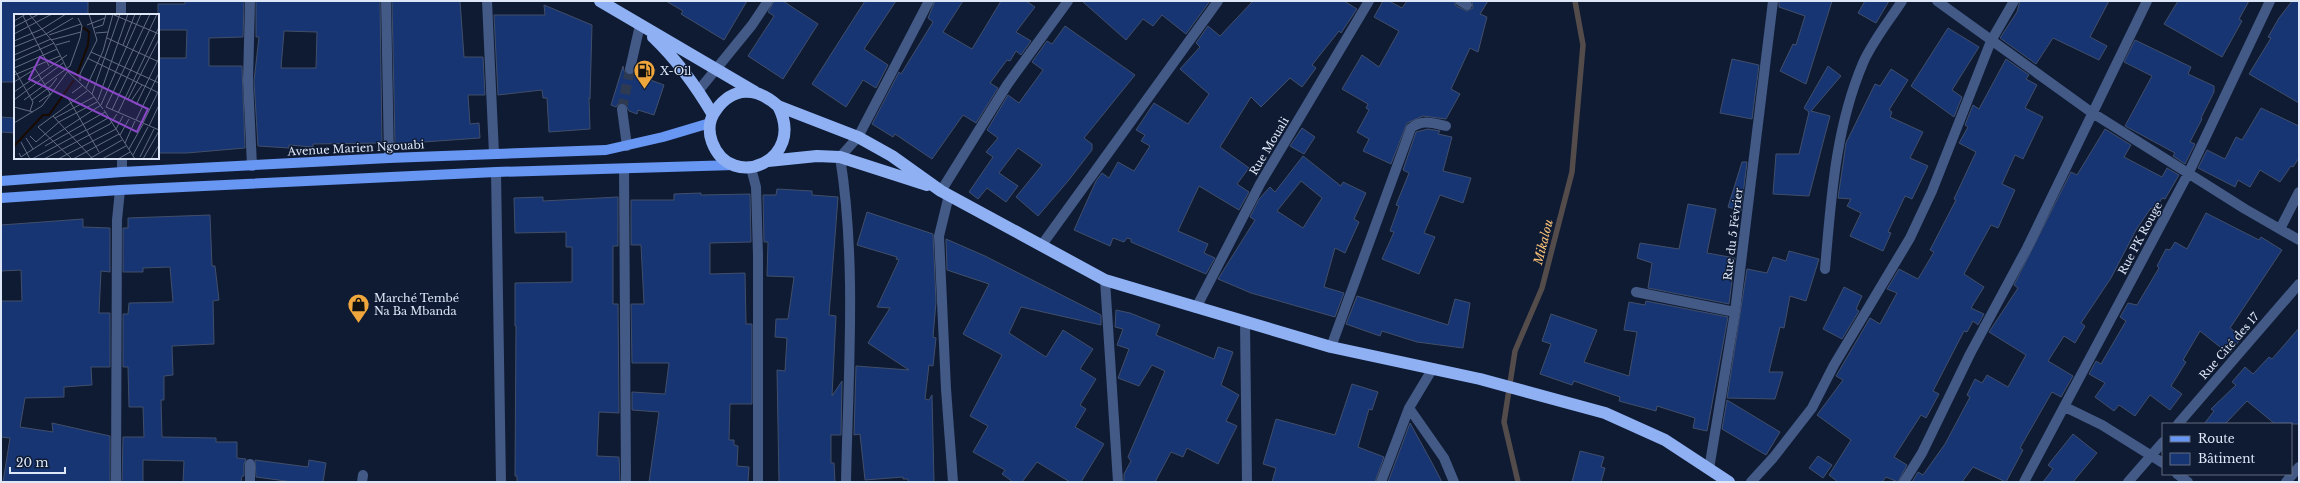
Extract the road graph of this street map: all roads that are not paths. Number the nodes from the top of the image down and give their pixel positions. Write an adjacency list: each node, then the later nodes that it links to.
1 (121, 1): 18 (street)
2 (250, 1): 38 (street)
3 (386, 1): 34 (street)
4 (487, 1): 32 (street)
5 (600, 1): 17 (highway)
6 (768, 1): 21 (street)
7 (929, 1): 30 (street)
8 (1068, 1): 47 (street)
9 (1218, 1): 51 (street)
10 (1369, 1): 56 (street, Rue Mouali)
11 (1773, 1): 57 (street, Rue du 5 Février)
12 (1902, 1): 52 (street)
13 (1937, 1): 20 (street)
14 (2014, 1): 20 (street)
15 (2147, 1): 27 (street)
16 (2270, 1): 43 (street, Rue PK Rouge)
17 (617, 5): 19 (highway)
18 (121, 14)
19 (640, 25): 21 (highway); 22 (street); 23 (highway)
20 (1991, 41): 27 (street); 83 (street)
21 (716, 68): 23 (street); 24 (highway)
22 (630, 69)
23 (699, 90): 28 (highway)
24 (755, 92): 25 (highway); 28 (highway)
25 (778, 106): 30 (highway); 36 (highway)
26 (622, 109): 31 (street)
27 (2092, 112): 43 (street); 84 (street)
28 (711, 119): 31 (main road, Avenue Marien Ngouabi); 37 (highway)
29 (1446, 126): 59 (street)
30 (858, 137): 33 (street); 47 (highway)
31 (627, 146): 32 (main road, Avenue Marien Ngouabi)
32 (494, 154): 34 (main road, Avenue Marien Ngouabi)
33 (840, 157): 36 (highway); 47 (highway); 76 (street)
34 (389, 158): 38 (main road, Avenue Marien Ngouabi)
35 (122, 159): 41 (street)
36 (768, 161): 39 (highway)
37 (735, 165): 39 (highway); 40 (main road)
38 (252, 166): 41 (main road, Avenue Marien Ngouabi)
39 (751, 168): 75 (street)
40 (624, 169): 42 (main road); 74 (street)
41 (122, 172): 44 (main road, Avenue Marien Ngouabi)
42 (496, 172): 45 (main road); 73 (street)
43 (2189, 172): 49 (street); 61 (street, Rue PK Rouge)
44 (1, 181)
45 (120, 190): 48 (main road); 71 (street)
46 (2299, 192): 49 (street)
47 (945, 193): 51 (highway); 77 (street)
48 (1, 198)
49 (2280, 229): 50 (street)
50 (2299, 240)
51 (1041, 246): 53 (highway)
52 (1825, 269)
53 (1104, 280): 56 (highway); 78 (street)
54 (2299, 284): 63 (street, Rue Cité des 17)
55 (1636, 292): 57 (street)
56 (1196, 308): 58 (highway)
57 (1735, 312): 69 (street, Rue du 5 Février)
58 (1245, 323): 59 (highway); 79 (street)
59 (1331, 347): 60 (highway)
60 (1434, 368): 62 (street); 69 (highway)
61 (2065, 407): 65 (street); 85 (street, Rue PK Rouge)
62 (1409, 408): 80 (street); 81 (street)
63 (2179, 423)
64 (2162, 443): 65 (street)
65 (2152, 455): 66 (street); 86 (street)
66 (2162, 462)
67 (250, 464): 72 (street)
68 (2299, 467): 88 (street)
69 (1709, 469): 82 (highway)
70 (2178, 475): 87 (street)
71 (116, 482)
72 (250, 482)
73 (501, 482)
74 (626, 482)
75 (758, 482)
76 (846, 482)
77 (953, 482)
78 (1118, 482)
79 (1247, 482)
80 (1381, 482)
81 (1454, 482)
82 (1729, 482)
83 (1751, 482)
84 (1904, 482)
85 (2024, 482)
86 (2128, 482)
87 (2188, 482)
88 (2286, 482)

